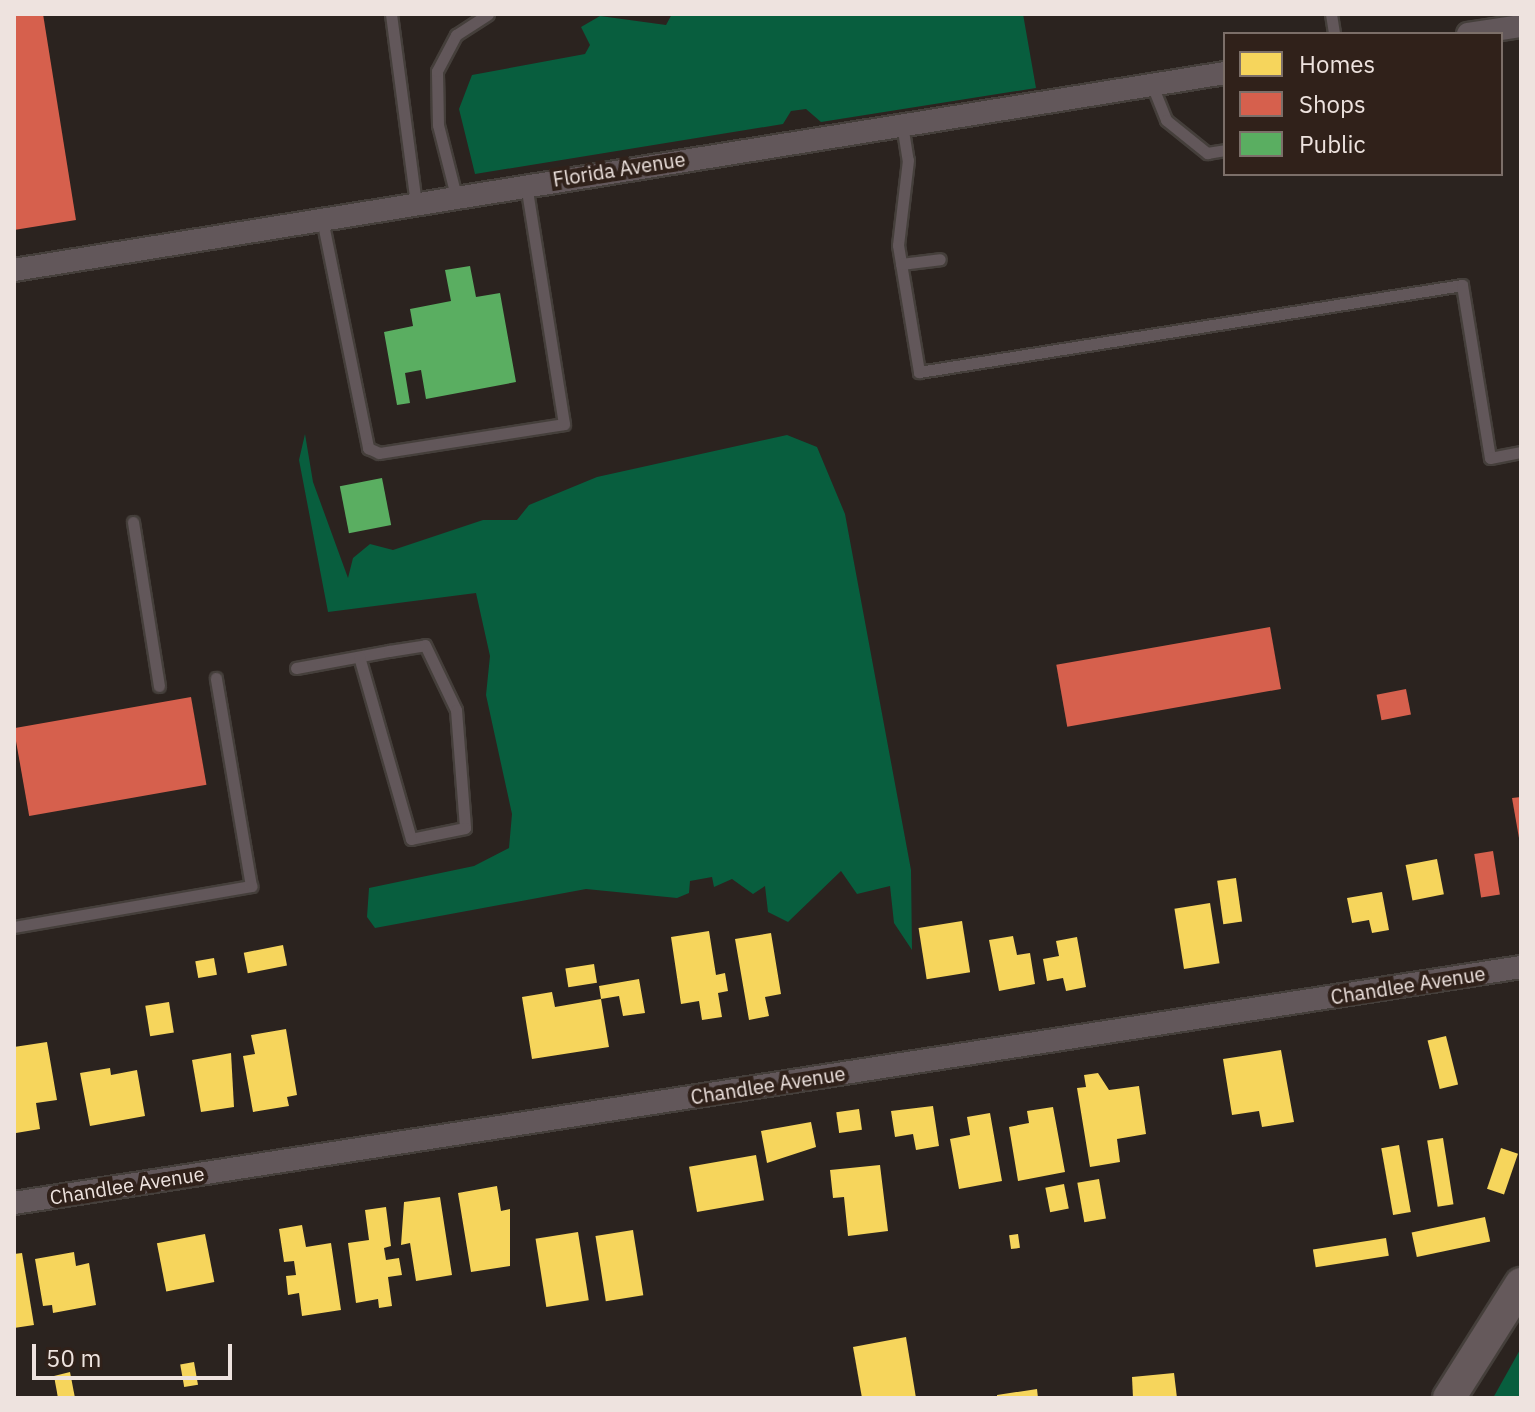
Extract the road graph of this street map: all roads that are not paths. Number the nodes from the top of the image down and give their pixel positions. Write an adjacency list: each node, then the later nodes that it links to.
1 (391, 14): 11 (lane)
2 (488, 14): 10 (lane)
3 (1521, 26): 4 (street)
4 (1481, 32)
5 (1223, 73): 6 (street, Florida Avenue)
6 (1152, 85): 7 (street, Florida Avenue); 8 (lane)
7 (902, 123): 9 (street, Florida Avenue); 14 (lane)
8 (1223, 150)
9 (526, 185): 10 (street, Florida Avenue); 12 (lane)
10 (456, 196): 11 (street, Florida Avenue)
11 (416, 203): 12 (street, Florida Avenue)
12 (322, 219): 15 (street, Florida Avenue)
13 (940, 259): 14 (lane)
14 (901, 264): 16 (lane)
15 (14, 270)
16 (1521, 452)
17 (133, 522): 21 (lane)
18 (359, 657): 18 (lane); 19 (lane)
19 (296, 668)
20 (216, 678): 22 (lane)
21 (159, 686)
22 (14, 927)
23 (1521, 967): 24 (street, Chandlee Avenue)
24 (14, 1203)
25 (1521, 1284): 26 (main road)
26 (1449, 1398)

